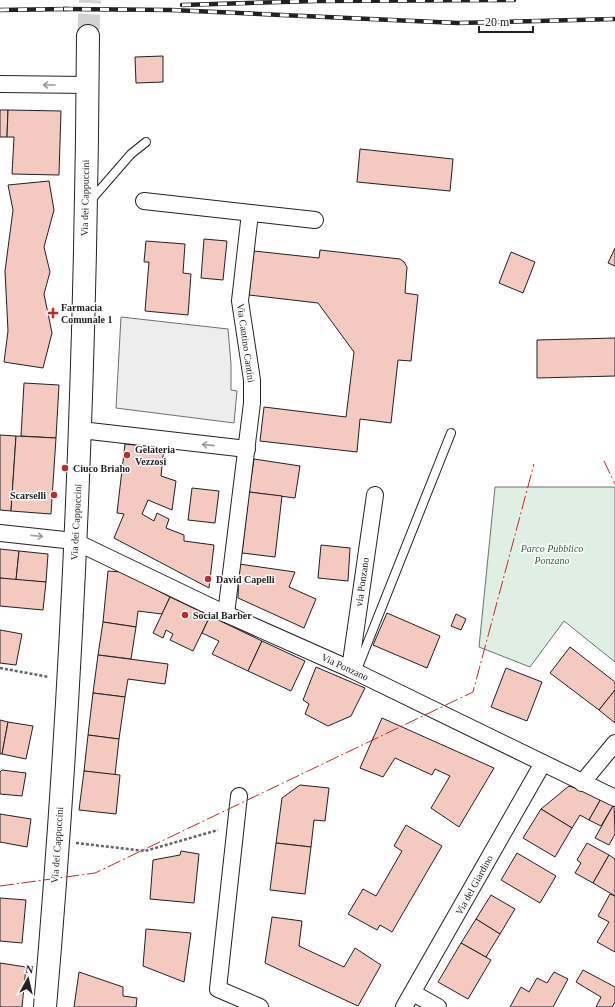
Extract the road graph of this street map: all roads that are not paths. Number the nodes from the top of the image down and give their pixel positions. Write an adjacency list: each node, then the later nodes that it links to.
1 (88, 36): 3 (main road, Via dei Cappuccini)
2 (0, 84): 3 (street, one-way to 2)
3 (88, 85): 6 (main road, Via dei Cappuccini)
4 (146, 142): 6 (lane)
5 (144, 201): 7 (street)
6 (85, 207): 9 (main road, Via dei Cappuccini)
7 (250, 213): 8 (street); 11 (street, Via Cantino Cantini)
8 (315, 220)
9 (81, 430): 11 (street, one-way to 9); 14 (main road, Via dei Cappuccini)
10 (451, 433): 16 (lane)
11 (247, 449): 15 (street, Via Cantino Cantini)
12 (375, 495): 16 (street, via Ponzano)
13 (0, 533): 14 (street, Via Ponzano, one-way to 14)
14 (74, 541): 15 (street, Via Ponzano); 23 (main road, Via dei Cappuccini)
15 (226, 614): 16 (street, Via Ponzano)
16 (353, 670): 18 (street, Via Ponzano)
17 (615, 743): 19 (street)
18 (543, 763): 19 (street, Via Ponzano); 22 (street, Via del Giardino)
19 (582, 783): 21 (street, Via Ponzano)
20 (239, 796): 24 (street)
21 (615, 798)
22 (413, 993): 25 (street, Via del Giardino); 26 (street)
23 (45, 1007)
24 (260, 1007)
25 (404, 1007)
26 (438, 1007)

